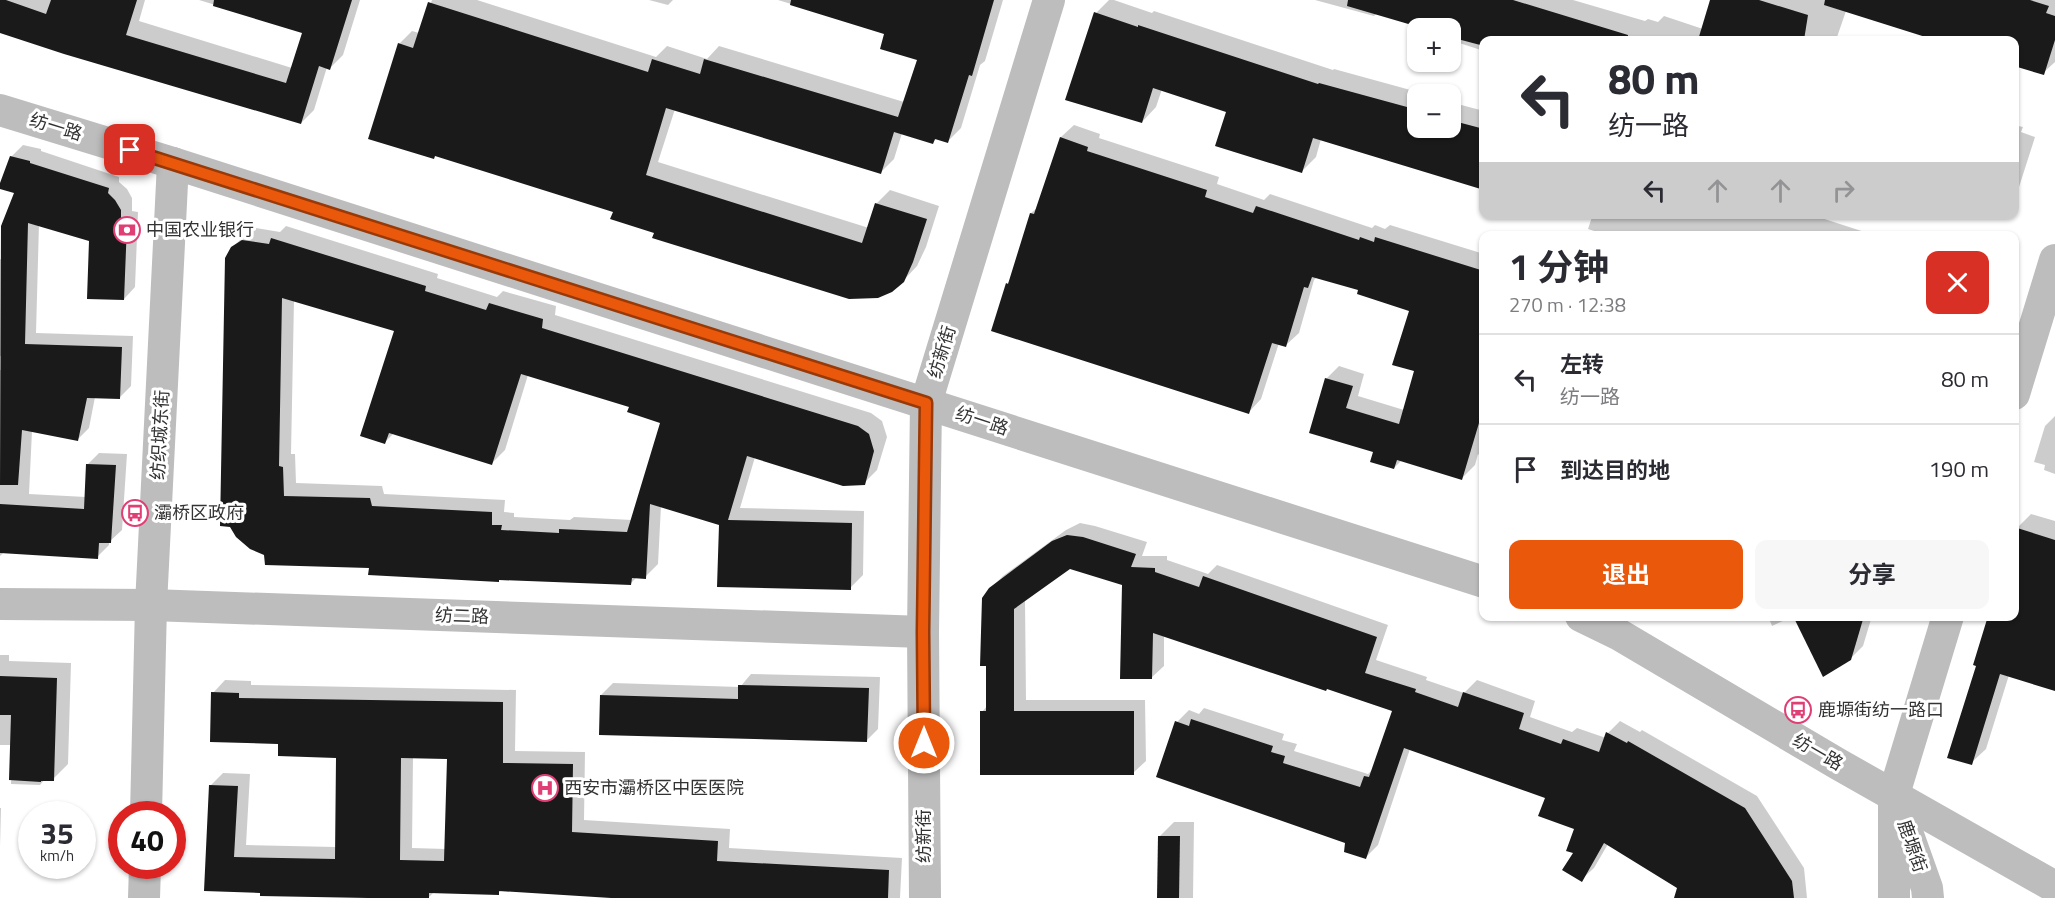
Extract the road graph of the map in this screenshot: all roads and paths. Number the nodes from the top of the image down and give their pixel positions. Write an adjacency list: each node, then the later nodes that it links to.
1 (1049, 0): 6 (street, 纺新街)
2 (0, 110): 3 (street, 纺一路)
3 (173, 163): 6 (street, 纺一路); 9 (street, 纺织城东街)
4 (2055, 260): 5 (street)
5 (2019, 378)
6 (926, 403): 7 (street, 纺一路); 12 (street, 纺新街)
7 (1479, 580)
8 (0, 604): 9 (street, 纺二路)
9 (151, 605): 12 (street, 纺二路); 14 (street, 纺织城东街)
10 (1591, 621): 13 (street, 纺一路)
11 (1946, 621): 13 (street, 鹿塬街)
12 (923, 632): 18 (street, 纺新街)
13 (1894, 794): 16 (street, 纺一路); 19 (street, 鹿塬街); 20 (street, 鹿塬街)
14 (146, 801)
15 (145, 879): 17 (street)
16 (2055, 887)
17 (144, 898)
18 (925, 898)
19 (1894, 898)
20 (1928, 898)

